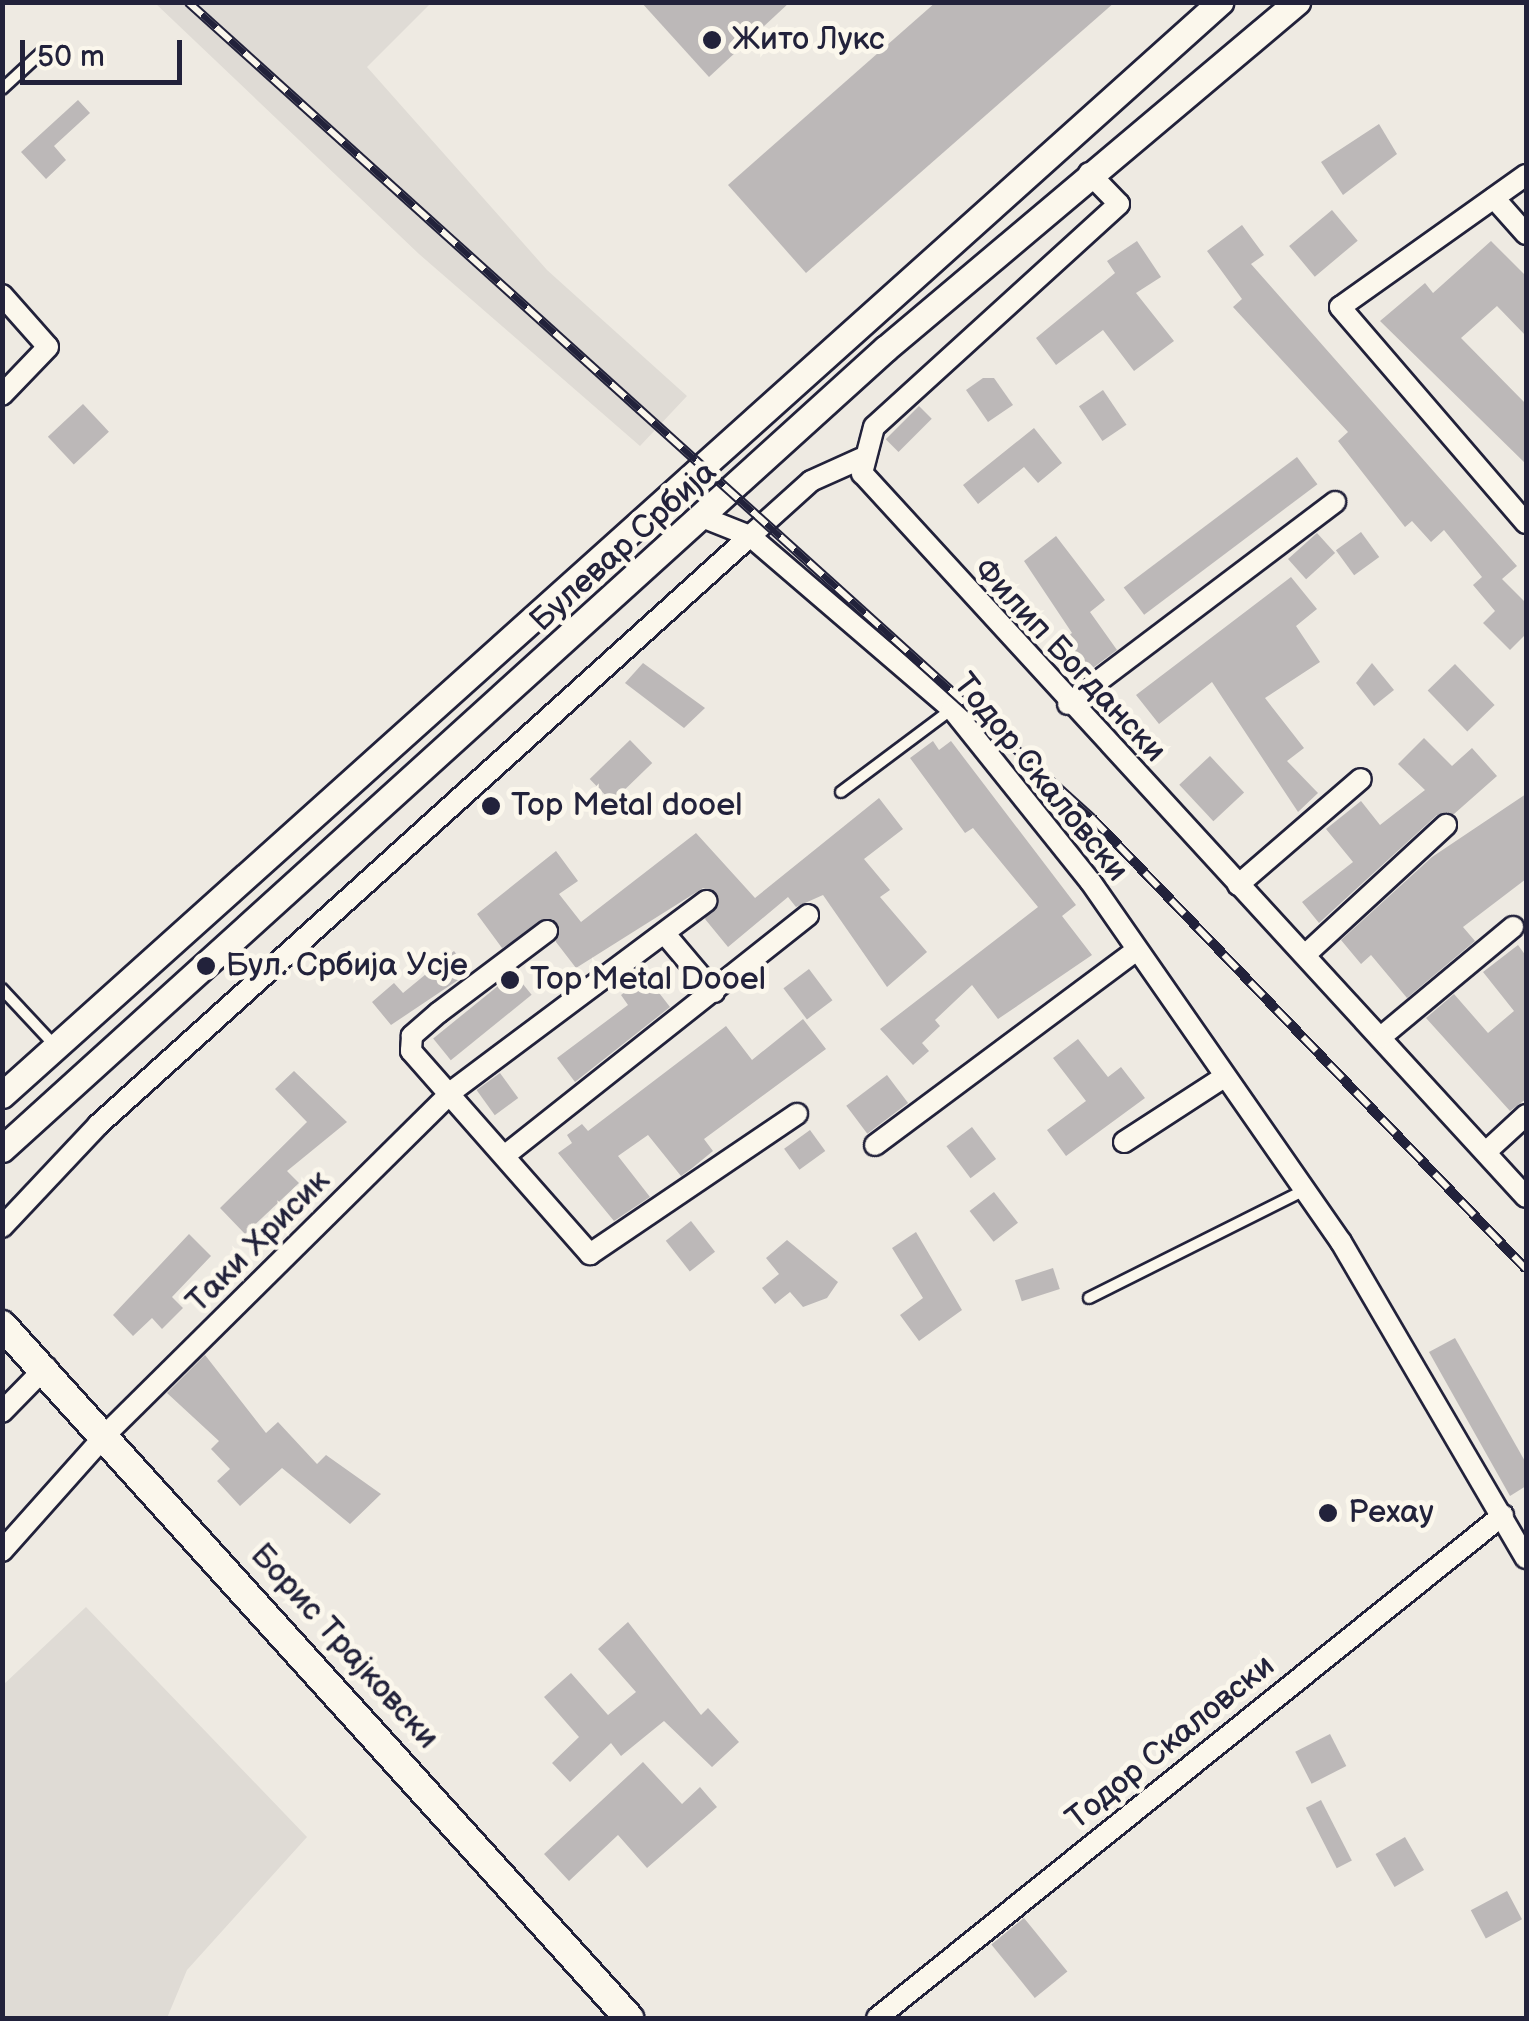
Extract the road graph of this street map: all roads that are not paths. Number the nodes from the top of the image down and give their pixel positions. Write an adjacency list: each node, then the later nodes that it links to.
1 (1220, 2): 32 (street, Булевар Србија)
2 (1297, 2): 5 (street, Булевар Србија)
3 (43, 51): 4 (lane)
4 (2, 89)
5 (1089, 173): 11 (street); 13 (street, Булевар Србија)
6 (1526, 175): 7 (street)
7 (1494, 198): 8 (street); 14 (street)
8 (1526, 234)
9 (2, 295): 10 (street)
10 (2, 394)
11 (860, 459): 15 (street); 16 (street, Филип Богдански)
12 (1335, 502): 16 (street)
13 (707, 519): 15 (street, Тодор Скаловски); 38 (street, Булевар Србија)
14 (1526, 523)
15 (750, 536): 17 (street, Тодор Скаловски); 47 (street)
16 (1068, 704): 21 (street, Филип Богдански)
17 (952, 709): 19 (lane); 27 (street, Тодор Скаловски)
18 (1360, 779): 21 (street)
19 (842, 792)
20 (1446, 825): 28 (street)
21 (1238, 884): 28 (street, Филип Богдански)
22 (706, 902): 26 (street, Таки Хрисик)
23 (808, 915): 30 (street)
24 (1514, 927): 31 (street)
25 (548, 931): 34 (street)
26 (666, 934): 30 (street); 34 (street, Таки Хрисик)
27 (1135, 950): 33 (street, Тодор Скаловски); 40 (street)
28 (1306, 955): 31 (street, Филип Богдански)
29 (2, 989): 32 (lane)
30 (714, 992): 43 (street)
31 (1380, 1036): 42 (street, Филип Богдански)
32 (56, 1047): 35 (street, Булевар Србија)
33 (1221, 1079): 39 (street); 45 (street, Тодор Скаловски)
34 (452, 1092): 43 (street); 52 (street, Таки Хрисик)
35 (4, 1094)
36 (797, 1114): 43 (street)
37 (1526, 1115): 42 (street)
38 (24, 1129): 41 (street, Булевар Србија); 44 (street)
39 (1124, 1142)
40 (875, 1145)
41 (2, 1149)
42 (1487, 1151): 46 (street, Филип Богдански)
43 (508, 1154)
44 (2, 1163)
45 (1303, 1191): 48 (lane); 53 (street, Тодор Скаловски)
46 (1526, 1197)
47 (2, 1227)
48 (1090, 1298)
49 (2, 1325): 50 (main road, Борис Трајковски)
50 (46, 1367): 51 (street); 52 (main road, Борис Трајковски)
51 (2, 1412)
52 (107, 1433): 54 (street, Таки Хрисик); 56 (main road, Борис Трајковски)
53 (1503, 1515): 55 (street, Тодор Скаловски); 57 (street, Тодор Скаловски)
54 (2, 1551)
55 (1526, 1558)
56 (629, 2018)
57 (876, 2018)

